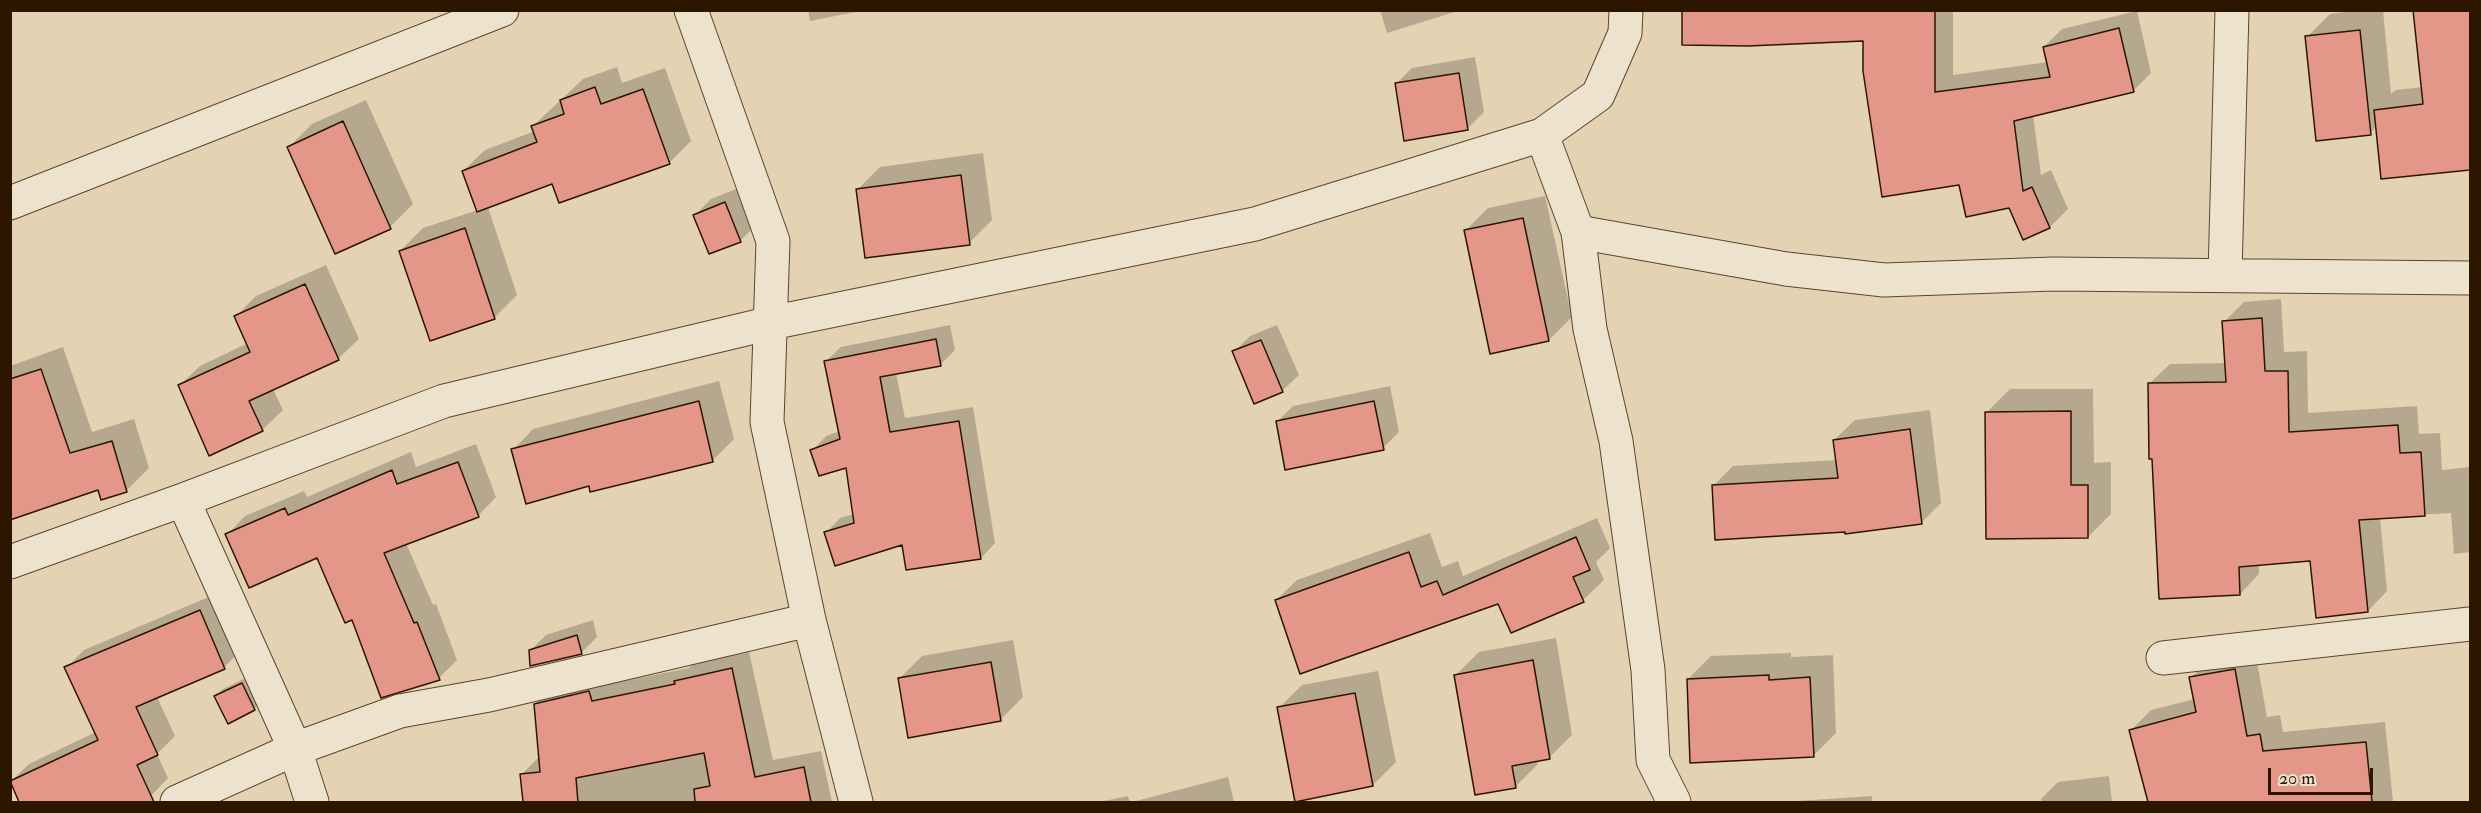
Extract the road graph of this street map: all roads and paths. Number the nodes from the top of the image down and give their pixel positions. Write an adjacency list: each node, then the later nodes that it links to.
1 (502, 10): 6 (street)
2 (691, 10): 10 (street)
3 (1626, 10): 5 (street)
4 (2232, 10): 8 (street)
5 (1542, 135): 7 (street); 10 (street)
6 (10, 203)
7 (1578, 232): 8 (street); 20 (street)
8 (2225, 275): 9 (street)
9 (2470, 278)
10 (771, 322): 11 (street); 13 (street)
11 (183, 500): 12 (street); 16 (street)
12 (10, 562)
13 (809, 620): 16 (street); 19 (street)
14 (2470, 624): 15 (street)
15 (2163, 658)
16 (295, 750): 17 (street); 18 (street)
17 (177, 802)
18 (312, 802)
19 (856, 802)
20 (1674, 802)

